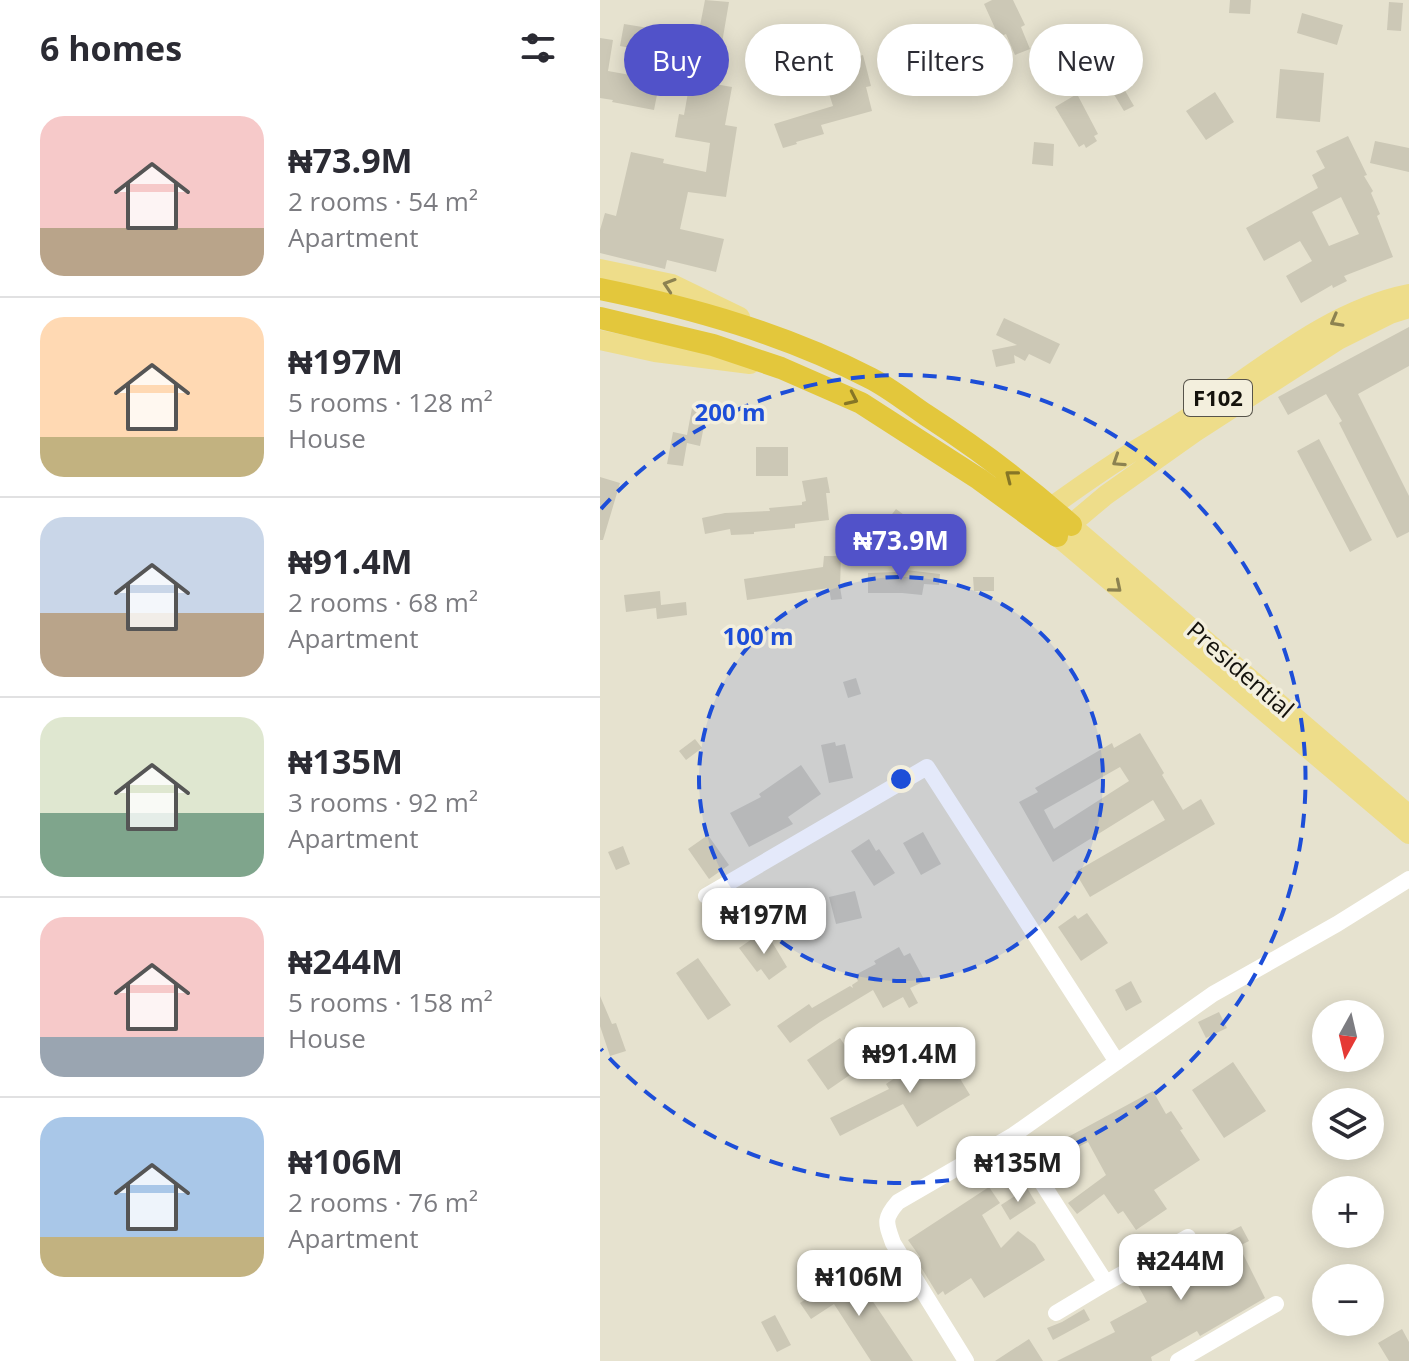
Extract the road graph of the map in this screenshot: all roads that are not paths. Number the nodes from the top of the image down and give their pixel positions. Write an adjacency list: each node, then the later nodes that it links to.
1 (600, 269): 7 (main road, one-way to 1)
2 (600, 289): 7 (highway)
3 (1409, 294): 9 (main road, F102, one-way to 9)
4 (1409, 308): 10 (main road, F102)
5 (600, 318): 8 (highway)
6 (600, 340): 8 (main road)
7 (790, 342): 9 (highway, one-way to 7)
8 (781, 368): 9 (highway, one-way to 9)
9 (1043, 513): 10 (highway)
10 (1064, 531): 11 (main road, Presidential); 12 (main road, one-way to 12)
11 (1409, 815)
12 (1409, 834)
13 (1409, 879): 15 (street)
14 (706, 896): 15 (street)
15 (1117, 1062): 16 (street)
16 (1012, 1136): 18 (street); 21 (street)
17 (1188, 1237): 18 (street)
18 (1106, 1283): 20 (street)
19 (1276, 1304): 22 (street)
20 (1056, 1313)
21 (966, 1361)
22 (1178, 1361)

